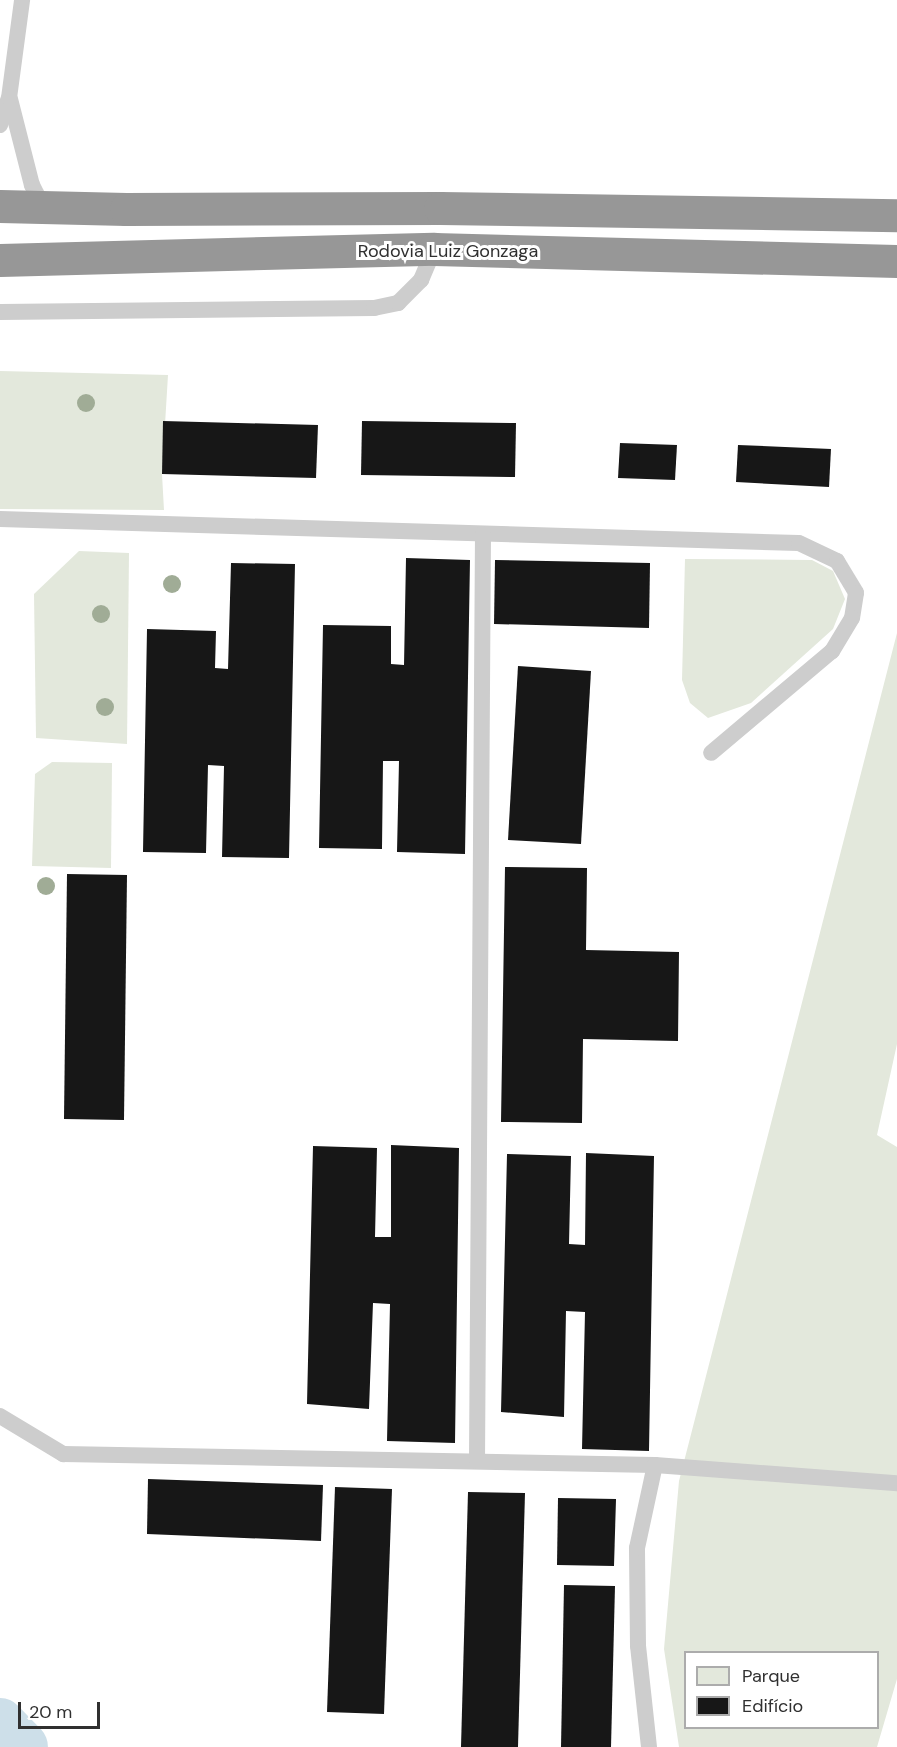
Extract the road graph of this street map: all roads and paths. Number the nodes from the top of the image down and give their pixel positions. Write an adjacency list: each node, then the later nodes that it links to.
1 (22, 0): 2 (lane)
2 (9, 98): 3 (lane); 5 (lane)
3 (0, 125)
4 (0, 206): 5 (highway)
5 (43, 207): 6 (highway)
6 (897, 215)
7 (434, 249): 8 (highway, Rodovia Luiz Gonzaga); 9 (highway, Rodovia Luiz Gonzaga); 10 (lane)
8 (0, 260)
9 (897, 261)
10 (0, 312)
11 (0, 519): 12 (lane)
12 (483, 534): 13 (lane); 15 (lane)
13 (711, 753)
14 (0, 1416): 15 (lane)
15 (477, 1461): 16 (lane)
16 (655, 1465): 17 (lane); 18 (lane)
17 (897, 1483)
18 (649, 1747)

